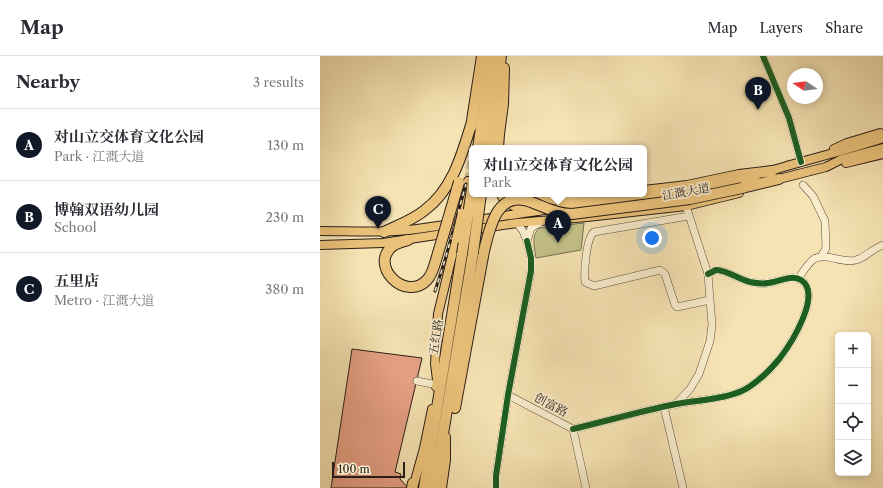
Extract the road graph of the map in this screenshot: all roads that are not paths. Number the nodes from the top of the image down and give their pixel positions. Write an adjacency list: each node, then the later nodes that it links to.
1 (482, 56): 5 (highway)
2 (492, 56): 8 (highway)
3 (502, 56): 9 (highway); 10 (highway)
4 (763, 56): 14 (street)
5 (472, 122): 18 (highway); 33 (highway)
6 (883, 133): 13 (main road)
7 (883, 138): 13 (main road, 江溉大道)
8 (478, 145)
9 (488, 145)
10 (498, 145)
11 (883, 148): 15 (main road, 江溉大道)
12 (883, 154): 15 (main road)
13 (817, 157): 14 (main road, 江溉大道)
14 (801, 162): 16 (main road, 江溉大道)
15 (826, 167): 17 (main road, 江溉大道)
16 (772, 171): 20 (highway); 28 (main road, 江溉大道)
17 (779, 179): 26 (main road, 江溉大道); 42 (highway, bridge)
18 (466, 184): 27 (main road); 34 (highway, bridge); 49 (highway, 五红路, bridge)
19 (803, 185): 38 (street)
20 (647, 191)
21 (469, 195): 27 (highway)
22 (481, 197): 48 (highway, 五红路, bridge)
23 (502, 197): 28 (main road)
24 (542, 197): 25 (highway)
25 (592, 197)
26 (686, 206): 29 (street); 30 (main road, 江溉大道)
27 (463, 208): 44 (main road, bridge)
28 (537, 211): 33 (main road, 江溉大道)
29 (689, 216): 39 (street); 41 (street)
30 (545, 221): 31 (main road, 江溉大道); 35 (street)
31 (517, 223): 34 (main road, 江溉大道); 35 (street)
32 (320, 231): 33 (main road, 江溉大道)
33 (384, 232)
34 (408, 240): 36 (main road, 江溉大道)
35 (527, 241): 45 (street)
36 (320, 245)
37 (883, 245): 38 (street)
38 (821, 257): 40 (street)
39 (708, 274): 40 (street); 41 (street)
40 (798, 279): 46 (street)
41 (710, 300): 46 (street)
42 (460, 379): 48 (highway); 52 (highway)
43 (417, 380): 44 (street)
44 (437, 383): 49 (highway); 51 (main road)
45 (508, 395): 50 (street, 创富路); 55 (street)
46 (676, 404): 47 (street)
47 (664, 407): 50 (street); 57 (street)
48 (447, 416): 52 (main road); 54 (highway, 五红路)
49 (436, 419): 51 (highway); 54 (highway, 五红路)
50 (573, 429): 56 (street, 创富路)
51 (424, 448): 53 (main road)
52 (446, 460): 54 (main road)
53 (413, 486)
54 (432, 487)
55 (496, 488)
56 (586, 488)
57 (684, 488)

